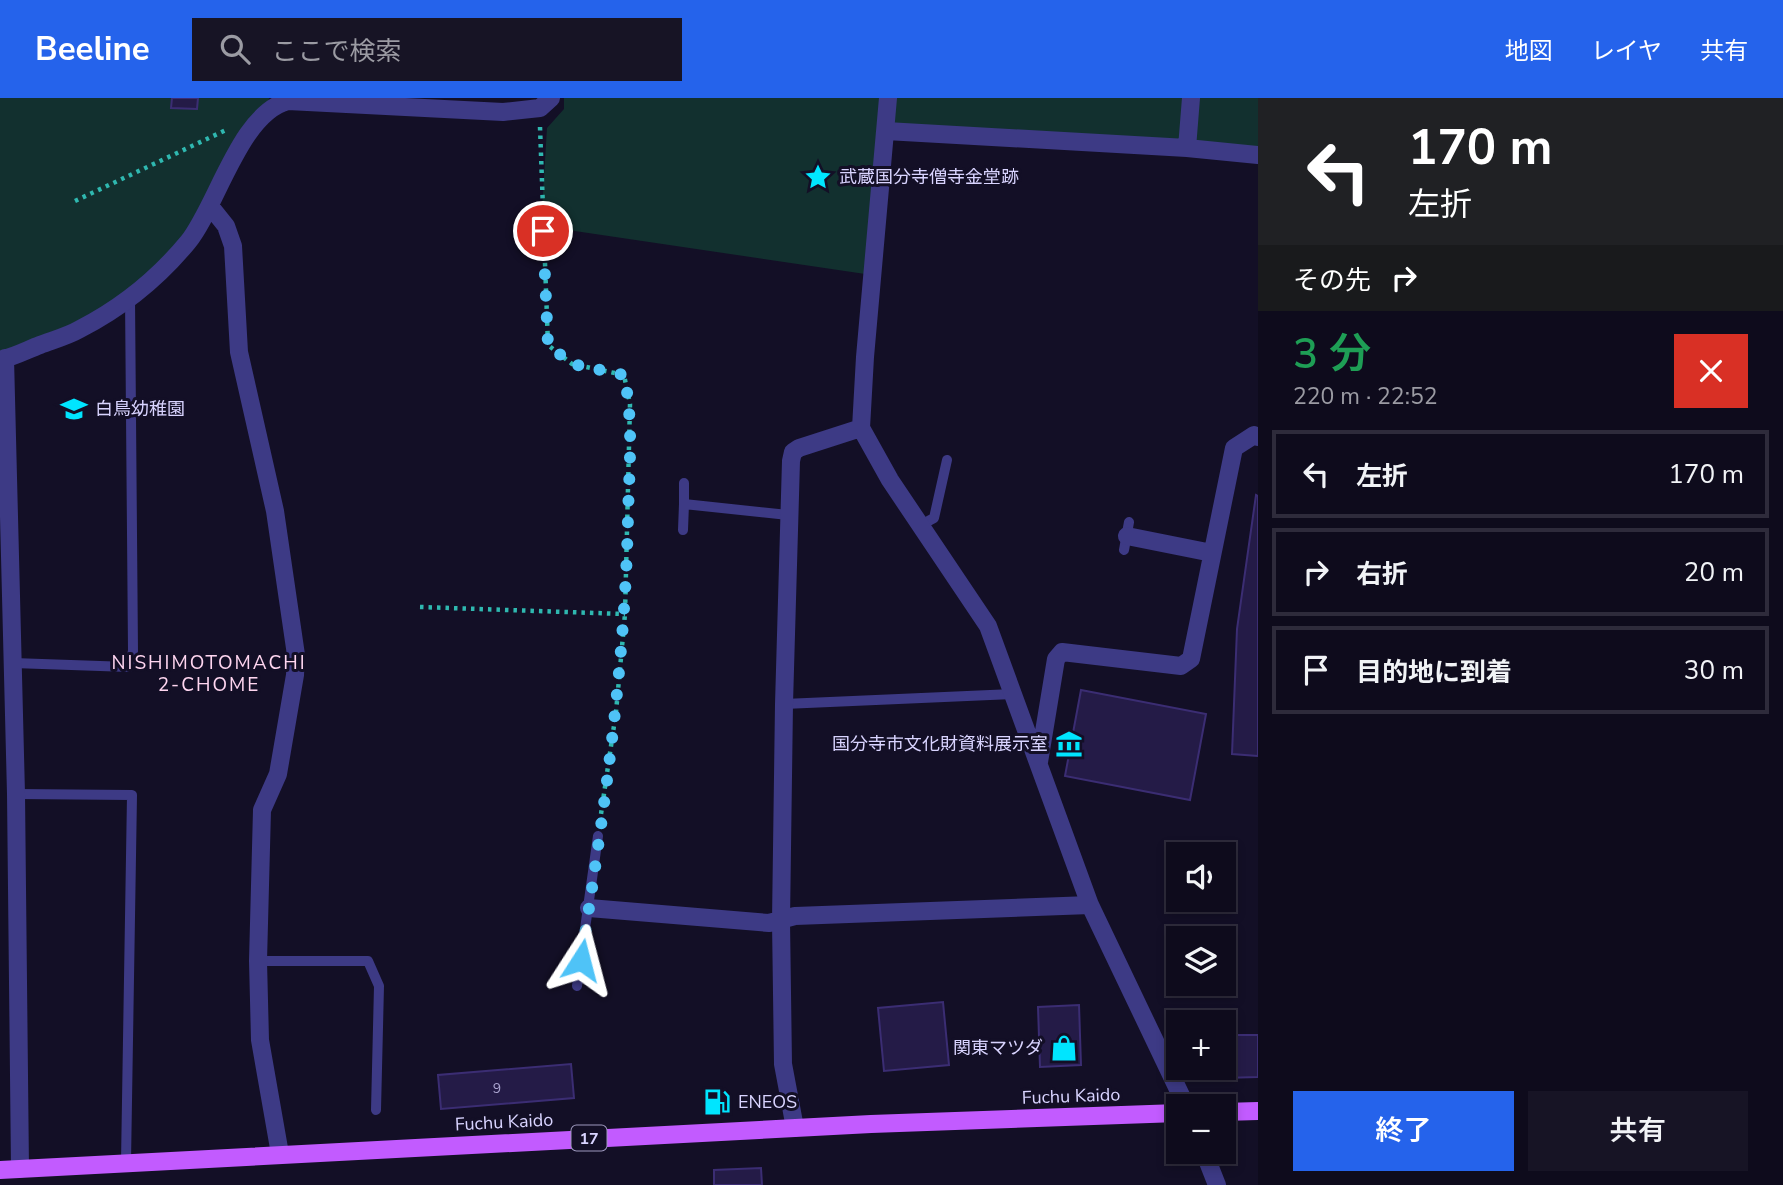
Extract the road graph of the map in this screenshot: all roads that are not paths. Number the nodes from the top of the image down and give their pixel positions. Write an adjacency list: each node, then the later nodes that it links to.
1 (888, 98): 5 (street)
2 (1191, 98): 6 (street)
3 (288, 99): 4 (street); 8 (street)
4 (545, 103)
5 (886, 131): 6 (street); 11 (street)
6 (1187, 148): 7 (street)
7 (1258, 155)
8 (210, 206): 9 (street); 30 (street)
9 (130, 298): 10 (street); 21 (lane)
10 (3, 359): 21 (street)
11 (862, 428): 16 (street); 17 (street)
12 (1258, 436): 20 (street)
13 (947, 460): 17 (lane)
14 (684, 483): 15 (lane)
15 (684, 504): 16 (lane); 18 (lane)
16 (788, 515): 23 (street)
17 (919, 526): 22 (street)
18 (683, 530)
19 (1127, 536): 20 (street)
20 (1212, 553): 24 (street)
21 (12, 663): 25 (street)
22 (1013, 694): 23 (lane); 24 (street)
23 (784, 704): 29 (street)
24 (1038, 764): 27 (street)
25 (16, 794): 39 (lane); 41 (street)
26 (598, 836): 28 (lane)
27 (1090, 905): 29 (street); 32 (street)
28 (589, 908): 29 (street); 31 (lane)
29 (781, 921): 37 (street)
30 (258, 961): 33 (lane); 38 (street)
31 (577, 986)
32 (1180, 1094)
33 (376, 1110)
34 (1258, 1111): 35 (main road)
35 (1236, 1112)
36 (1166, 1113): 37 (main road, Fuchu Kaido / 17)
37 (795, 1128): 38 (main road, Fuchu Kaido / 17)
38 (280, 1154): 39 (main road, Fuchu Kaido / 17)
39 (126, 1162): 41 (main road, Fuchu Kaido / 17)
40 (1209, 1164): 43 (street)
41 (20, 1169): 42 (main road, Fuchu Kaido / 17)
42 (0, 1170)
43 (1217, 1185)

